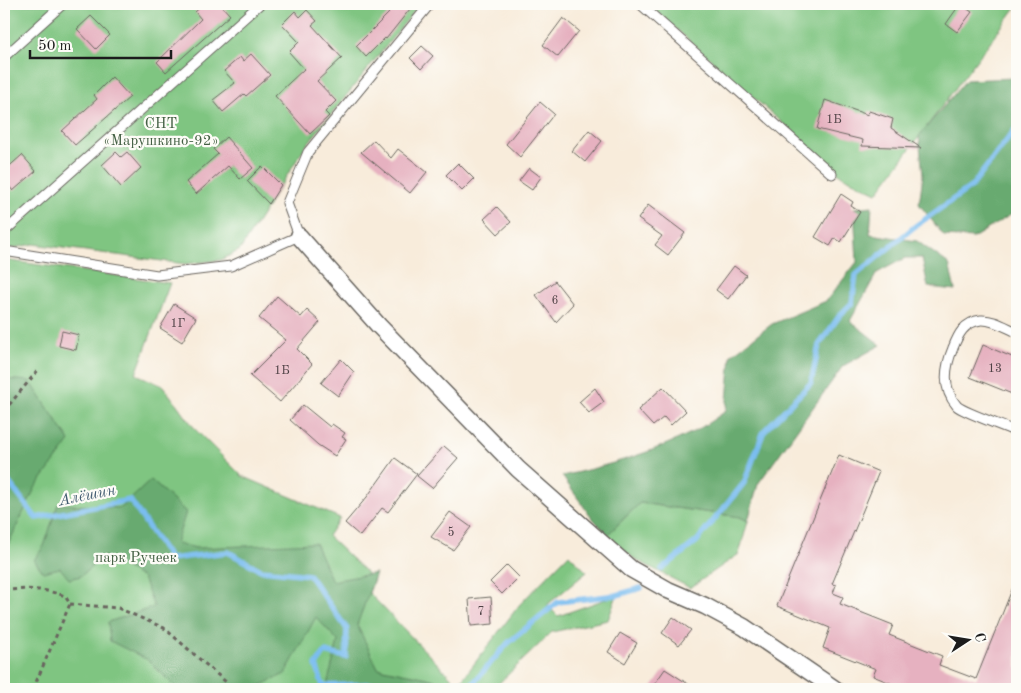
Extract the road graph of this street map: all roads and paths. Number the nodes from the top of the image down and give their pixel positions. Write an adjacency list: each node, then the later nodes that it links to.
1 (63, 4): 5 (lane)
2 (260, 4): 8 (lane)
3 (430, 4): 7 (lane)
4 (640, 4): 6 (lane)
5 (4, 57)
6 (832, 174)
7 (299, 236): 9 (lane); 18 (street)
8 (4, 243)
9 (4, 251)
10 (1017, 332): 13 (lane)
11 (39, 369): 12 (path)
12 (4, 411)
13 (1017, 432)
14 (4, 590): 15 (path)
15 (70, 604): 16 (path); 17 (path)
16 (33, 689)
17 (234, 689)
18 (835, 689)

